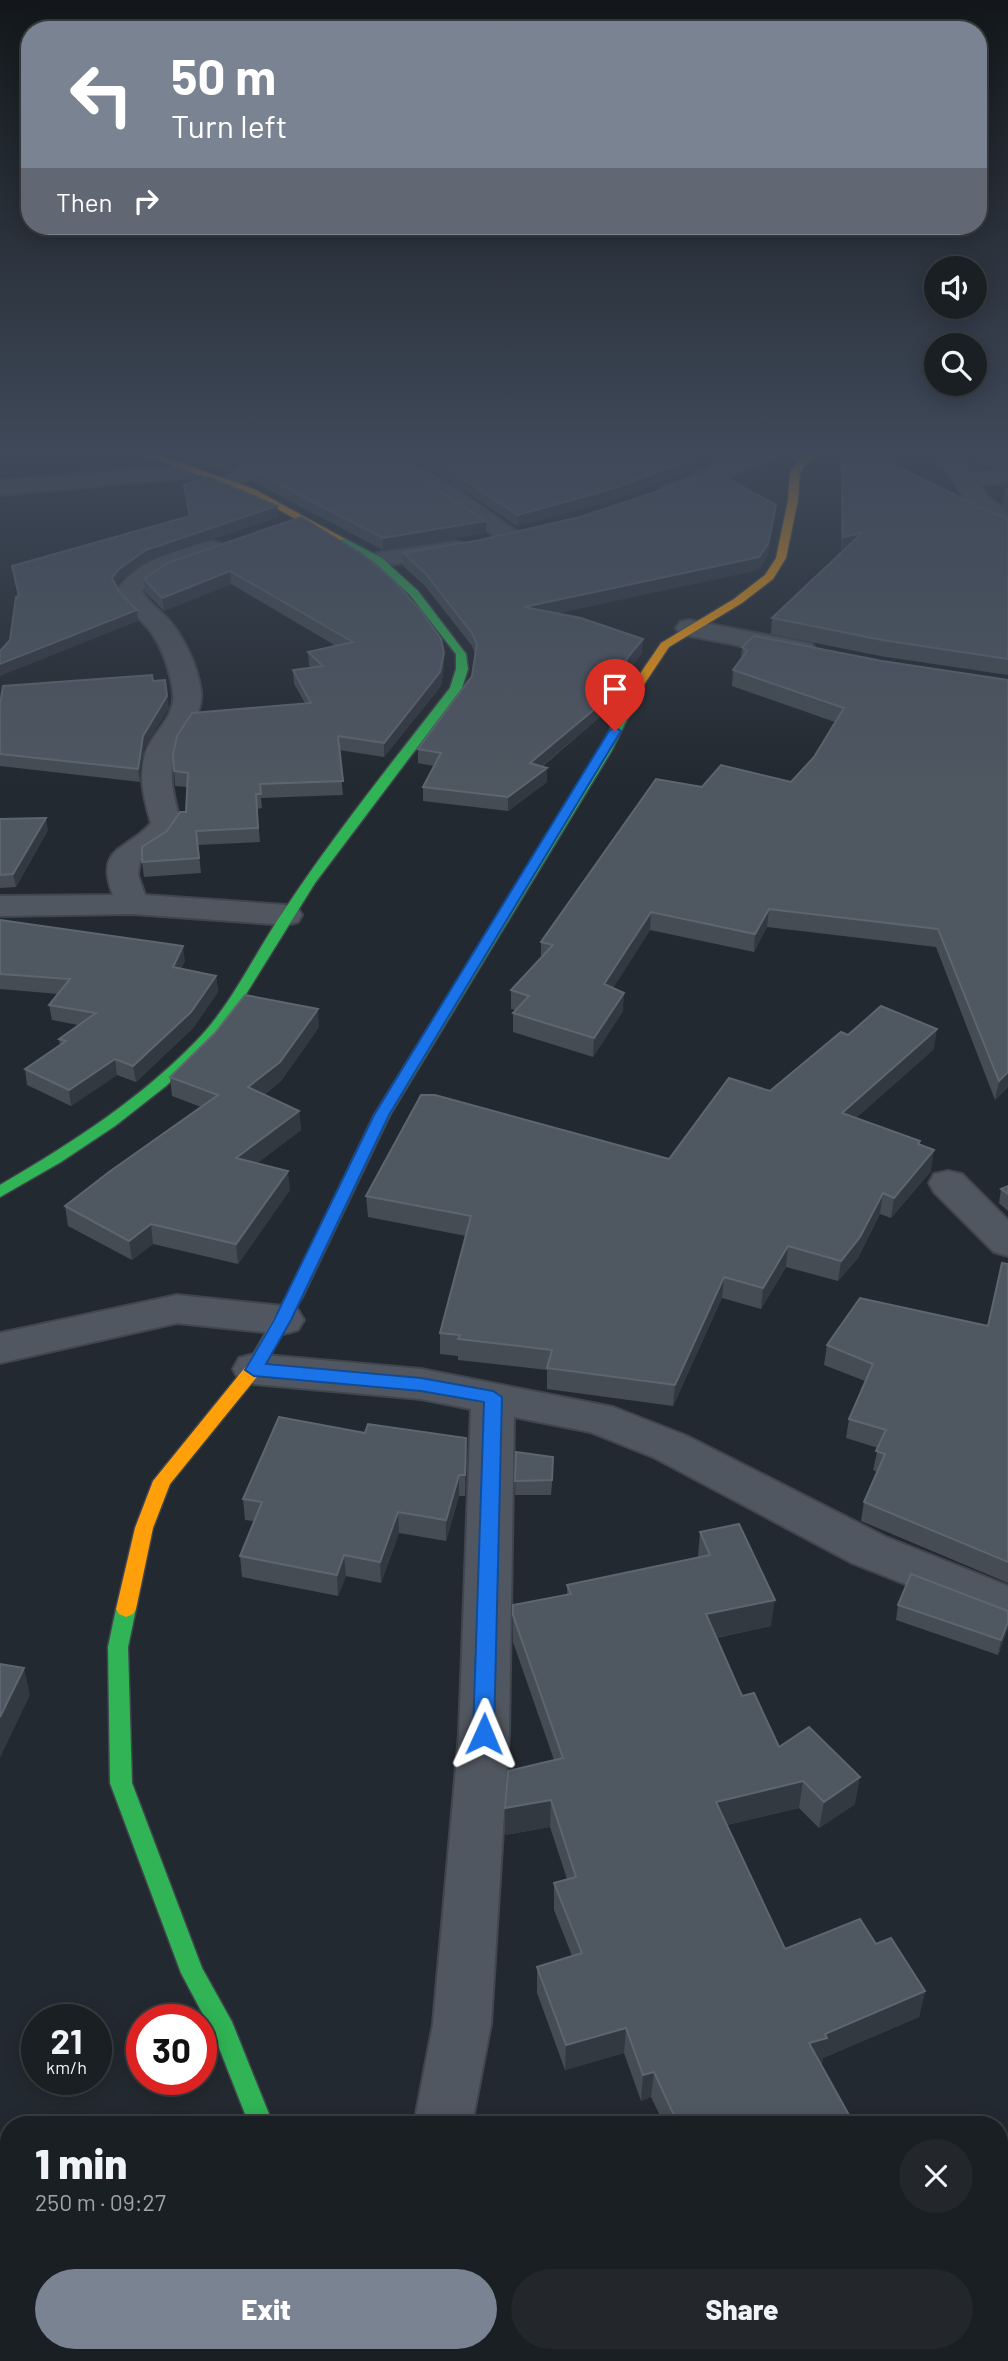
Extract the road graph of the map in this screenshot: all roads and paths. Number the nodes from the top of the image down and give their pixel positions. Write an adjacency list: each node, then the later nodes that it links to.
1 (171, 563): 6 (street)
2 (381, 563): 8 (street)
3 (778, 563): 4 (street)
4 (690, 628): 5 (street); 12 (street)
5 (827, 655)
6 (132, 904): 7 (street); 8 (street)
7 (0, 906)
8 (286, 915): 10 (street)
9 (948, 1183): 11 (street)
10 (0, 1192)
11 (1008, 1243)
12 (283, 1320): 13 (street); 14 (street)
13 (0, 1348)
14 (254, 1370): 15 (street); 17 (street)
15 (493, 1397): 16 (street); 18 (street)
16 (1008, 1606)
17 (258, 2116)
18 (445, 2116)

